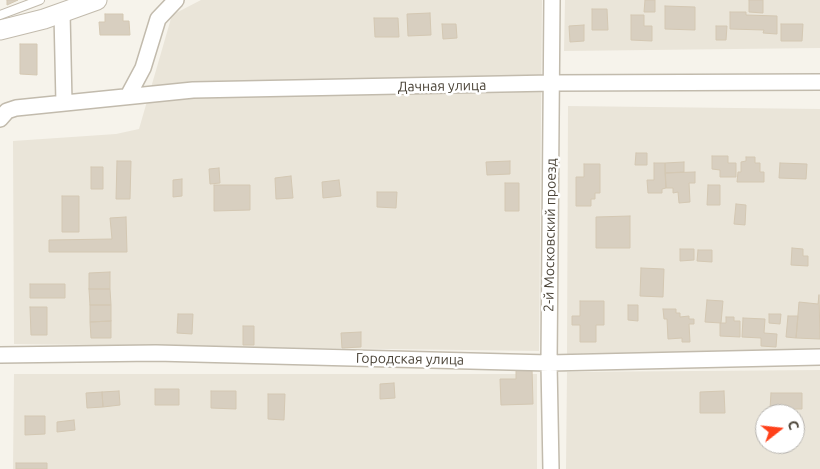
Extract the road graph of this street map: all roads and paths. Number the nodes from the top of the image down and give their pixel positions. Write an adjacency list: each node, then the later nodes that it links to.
1 (40, 0): 6 (lane)
2 (97, 0): 5 (street)
3 (176, 0): 9 (street)
4 (552, 0): 8 (street, 2-й Московский проезд)
5 (62, 6): 6 (street); 10 (street)
6 (1, 22)
7 (820, 82): 8 (street, Дачная улица)
8 (552, 83): 9 (street, Дачная улица); 14 (street, 2-й Московский проезд)
9 (128, 96): 10 (street, Дачная улица)
10 (64, 103): 11 (street, Дачная улица)
11 (0, 119)
12 (0, 355): 14 (street, Городская улица)
13 (820, 357): 14 (street, Городская улица)
14 (549, 363): 15 (street, 2-й Московский проезд)
15 (551, 469)

